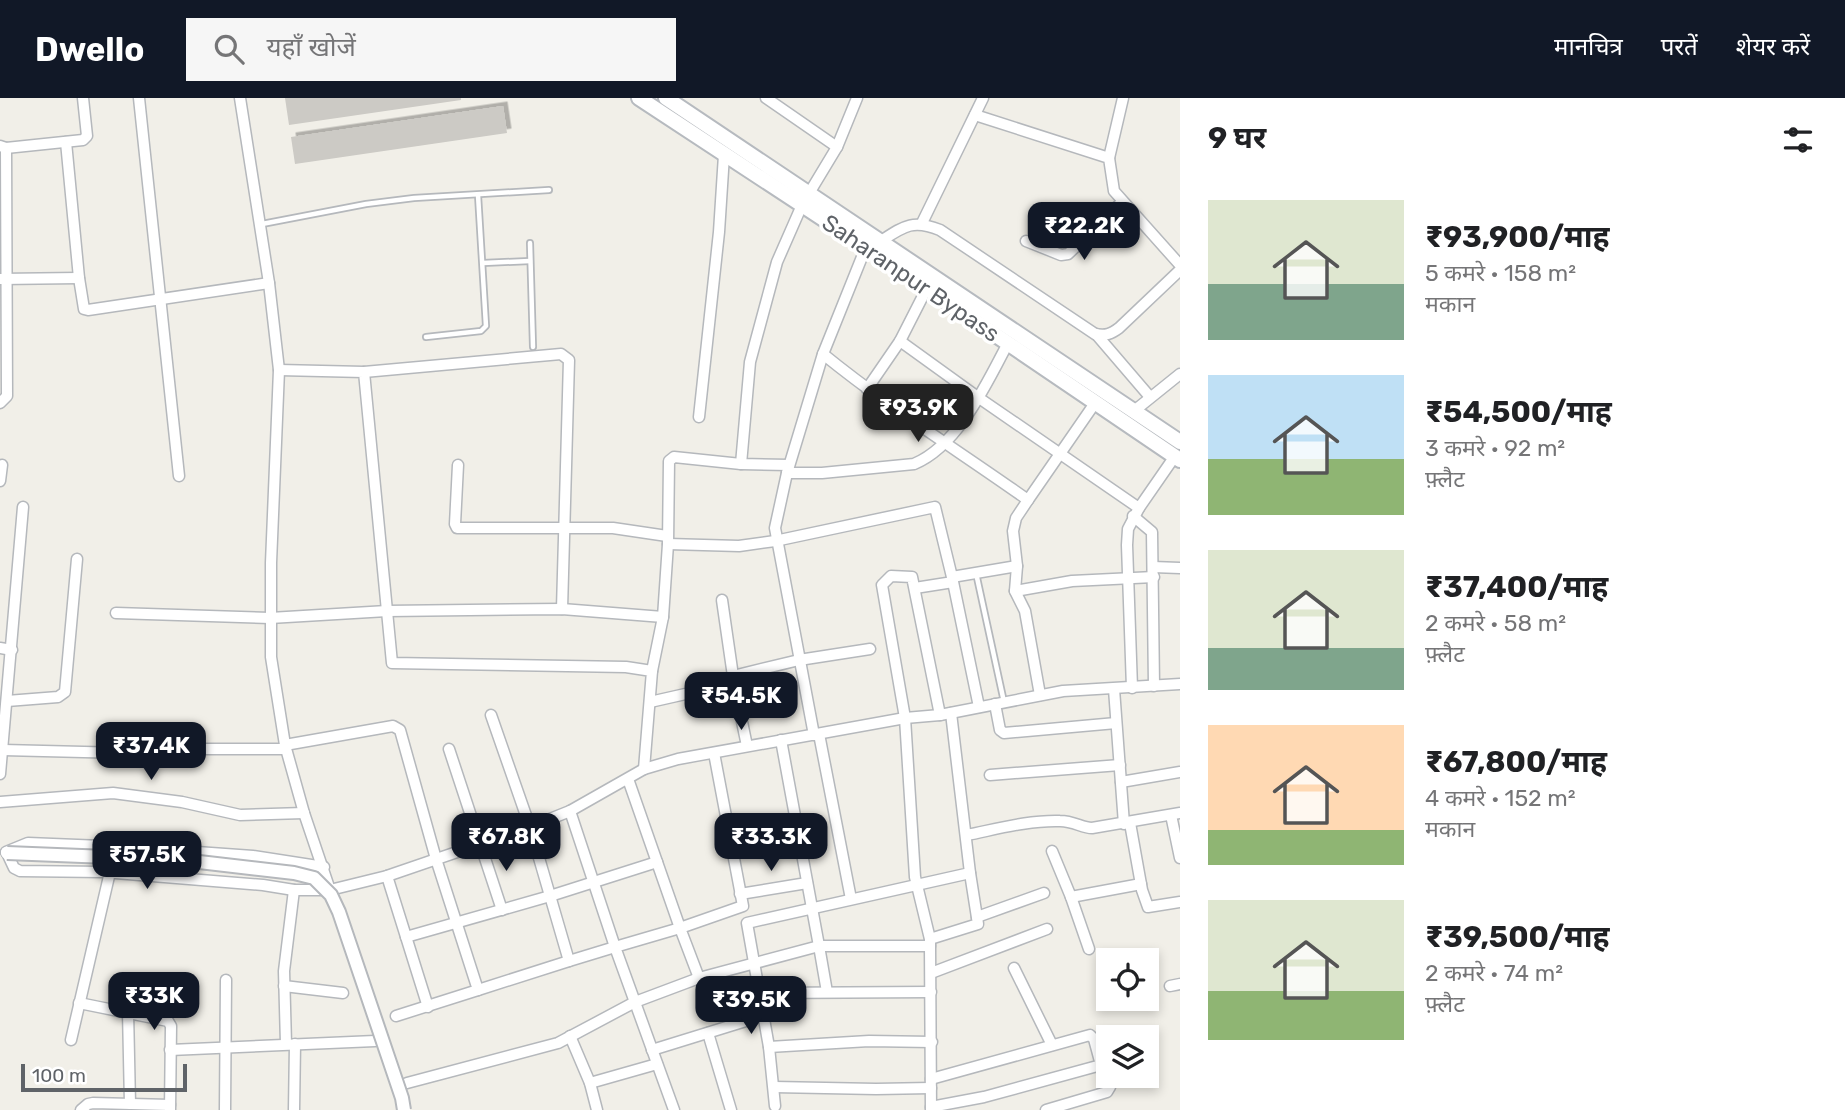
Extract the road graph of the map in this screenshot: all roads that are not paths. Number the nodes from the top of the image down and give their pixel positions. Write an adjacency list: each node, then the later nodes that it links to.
1 (83, 98): 11 (street)
2 (139, 98): 33 (street)
3 (240, 98): 21 (street)
4 (639, 98): 14 (main road, Saharanpur Bypass)
5 (666, 98): 18 (main road)
6 (766, 98): 12 (street)
7 (857, 98): 12 (street)
8 (983, 98): 10 (street)
9 (1123, 98): 15 (street)
10 (975, 115): 15 (street); 20 (street)
11 (66, 142): 13 (street); 29 (street)
12 (837, 146): 18 (street)
13 (3, 147): 30 (street)
14 (724, 155): 18 (main road, Saharanpur Bypass); 49 (street)
15 (1109, 158): 19 (street)
16 (549, 190): 17 (lane)
17 (478, 195): 21 (lane); 27 (lane)
18 (806, 199): 22 (main road); 25 (main road, Saharanpur Bypass); 53 (street)
19 (1122, 202): 23 (street); 28 (street)
20 (922, 223): 22 (street); 34 (street)
21 (260, 224): 31 (street)
22 (881, 241): 48 (main road)
23 (1026, 241)
24 (530, 243): 26 (lane)
25 (866, 247): 32 (main road, Saharanpur Bypass); 39 (street)
26 (530, 261): 27 (lane); 38 (lane)
27 (483, 263): 35 (lane)
28 (1180, 267): 34 (street)
29 (79, 278): 30 (street); 33 (street)
30 (4, 279): 46 (street)
31 (269, 283): 33 (street); 40 (street)
32 (927, 288): 36 (street); 37 (main road, Saharanpur Bypass)
33 (159, 301): 57 (street)
34 (1096, 334): 44 (street)
35 (426, 337)
36 (900, 341): 43 (street); 45 (street)
37 (1008, 343): 45 (street); 47 (main road, Saharanpur Bypass)
38 (533, 347)
39 (823, 354): 43 (street); 56 (street)
40 (279, 370): 41 (street); 79 (street)
41 (365, 372): 62 (street); 76 (street)
42 (1180, 374): 44 (street)
43 (867, 389): 50 (street)
44 (1150, 397): 48 (street)
45 (979, 398): 50 (street); 52 (street)
46 (0, 403)
47 (1095, 403): 51 (main road, Saharanpur Bypass); 52 (street)
48 (1134, 411): 51 (main road)
49 (699, 417)
50 (945, 443): 56 (street); 59 (street)
51 (1178, 453): 61 (street)
52 (1060, 454): 59 (street); 61 (street)
53 (741, 464): 56 (street); 63 (street)
54 (2, 465): 58 (street)
55 (458, 465): 62 (street)
56 (788, 469): 64 (street)
57 (179, 475)
58 (0, 481)
59 (1028, 500): 66 (street)
60 (23, 506): 82 (street)
61 (1136, 512): 68 (street); 70 (street)
62 (564, 529): 63 (street); 75 (street)
63 (667, 540): 64 (street); 78 (street)
64 (775, 541): 71 (street); 83 (street)
65 (77, 559): 91 (street)
66 (1017, 566): 69 (street); 73 (street)
67 (1180, 568): 68 (street)
68 (1154, 572): 70 (street); 87 (street)
69 (976, 573): 71 (street); 93 (lane)
70 (1128, 578): 73 (street); 88 (street)
71 (952, 580): 72 (street); 94 (street)
72 (915, 588): 95 (street); 97 (street)
73 (1015, 592): 90 (street)
74 (722, 600): 85 (street)
75 (562, 609): 76 (street); 78 (street)
76 (387, 611): 79 (street); 84 (street)
77 (116, 613): 79 (street)
78 (663, 617): 84 (street)
79 (270, 618): 102 (street)
80 (0, 648): 82 (street)
81 (870, 649): 83 (street)
82 (12, 650): 91 (street)
83 (799, 660): 85 (street); 99 (street)
84 (652, 671): 92 (street)
85 (734, 680): 92 (street); 101 (street)
86 (1180, 684): 87 (street)
87 (1154, 686): 88 (street)
88 (1132, 688): 89 (street)
89 (1114, 689): 90 (street); 98 (street)
90 (1040, 695): 93 (street)
91 (7, 701): 104 (street)
92 (650, 702): 107 (street)
93 (1000, 703): 94 (street); 98 (street)
94 (979, 707): 95 (street)
95 (946, 714): 97 (street); 119 (street)
96 (491, 715): 118 (street)
97 (905, 718): 99 (street); 133 (street)
98 (1116, 723): 106 (street)
99 (817, 734): 100 (street); 140 (street)
100 (781, 740): 101 (street); 131 (street)
101 (747, 746): 105 (street)
102 (285, 747): 104 (street); 115 (street); 124 (street)
103 (449, 749): 120 (street)
104 (3, 750): 109 (street)
105 (714, 753): 107 (street); 137 (street)
106 (1120, 765): 110 (street); 112 (street)
107 (644, 769): 111 (street)
108 (1180, 772): 112 (street)
109 (0, 774)
110 (990, 775)
111 (628, 779): 114 (street); 125 (street)
112 (1121, 782): 117 (street)
113 (0, 802): 115 (street)
114 (570, 811): 118 (street); 130 (street)
115 (304, 813): 126 (street)
116 (1176, 814): 117 (street); 123 (street)
117 (1127, 823): 119 (street); 132 (street)
118 (530, 827): 120 (street); 138 (street)
119 (967, 835): 128 (street)
120 (482, 844): 124 (street); 144 (street)
121 (1052, 851): 139 (street)
122 (6, 853): 126 (street); 127 (street); 199 (street, bridge)
123 (1180, 858)
124 (436, 859): 129 (street); 146 (street)
125 (657, 862): 130 (street); 148 (street)
126 (324, 867): 135 (street)
127 (110, 872): 134 (street); 168 (street)
128 (970, 873): 133 (street); 145 (street)
129 (387, 876): 135 (street); 150 (street)
130 (594, 881): 138 (street); 153 (street)
131 (807, 883): 137 (street); 143 (street)
132 (1141, 884): 139 (street); 141 (street)
133 (916, 885): 140 (street); 151 (street)
134 (294, 890): 135 (street); 161 (street)
135 (330, 890)
136 (1044, 893): 145 (street)
137 (740, 894): 142 (street)
138 (550, 896): 144 (street); 155 (street)
139 (1071, 897): 154 (street)
140 (852, 899): 143 (street)
141 (1180, 902)
142 (743, 906): 147 (street); 148 (street)
143 (811, 908): 147 (street); 152 (street)
144 (502, 910): 146 (street)
145 (977, 917): 151 (street)
146 (456, 922): 150 (street); 162 (street)
147 (747, 923): 156 (street)
148 (680, 928): 153 (street); 159 (street)
149 (1048, 929): 158 (street)
150 (406, 937): 169 (street)
151 (930, 942): 152 (street); 158 (street)
152 (819, 946): 156 (street); 163 (street)
153 (615, 947): 155 (street); 167 (street)
154 (1089, 949)
155 (569, 961): 162 (street)
156 (754, 964): 159 (street); 166 (street)
157 (1014, 968): 179 (street)
158 (931, 973): 164 (street)
159 (699, 978): 167 (street)
160 (226, 980): 181 (street)
161 (284, 985): 165 (street); 178 (street)
162 (478, 990): 169 (street)
163 (827, 992): 164 (street); 166 (street)
164 (931, 992): 177 (street)
165 (342, 993)
166 (758, 993): 172 (street)
167 (635, 1002): 174 (street); 184 (street)
168 (79, 1003): 170 (street); 175 (street)
169 (428, 1007): 171 (street)
170 (128, 1012): 183 (street); 192 (street)
171 (396, 1016)
172 (762, 1016): 173 (street); 182 (street)
173 (708, 1033): 184 (street); 202 (street)
174 (570, 1036): 187 (street); 188 (street)
175 (71, 1040)
176 (375, 1041): 178 (street)
177 (932, 1042): 182 (street); 189 (street)
178 (290, 1044): 181 (street); 198 (street)
179 (1052, 1045): 180 (street); 189 (street)
180 (1096, 1046)
181 (224, 1047): 183 (street); 197 (street)
182 (769, 1047): 190 (street)
183 (170, 1050): 194 (street)
184 (652, 1050): 185 (street)
185 (657, 1064): 188 (street); 201 (street)
186 (1096, 1066): 195 (street)
187 (407, 1083)
188 (590, 1083): 200 (street)
189 (931, 1083): 190 (street); 195 (street)
190 (774, 1087): 193 (street)
191 (1109, 1088): 203 (street)
192 (130, 1104): 194 (street); 196 (street)
193 (775, 1106)
194 (170, 1108)
195 (931, 1109)
196 (81, 1110)
197 (225, 1110)
198 (294, 1110)
199 (404, 1110)
200 (597, 1110)
201 (674, 1110)
202 (731, 1110)
203 (1046, 1110)

